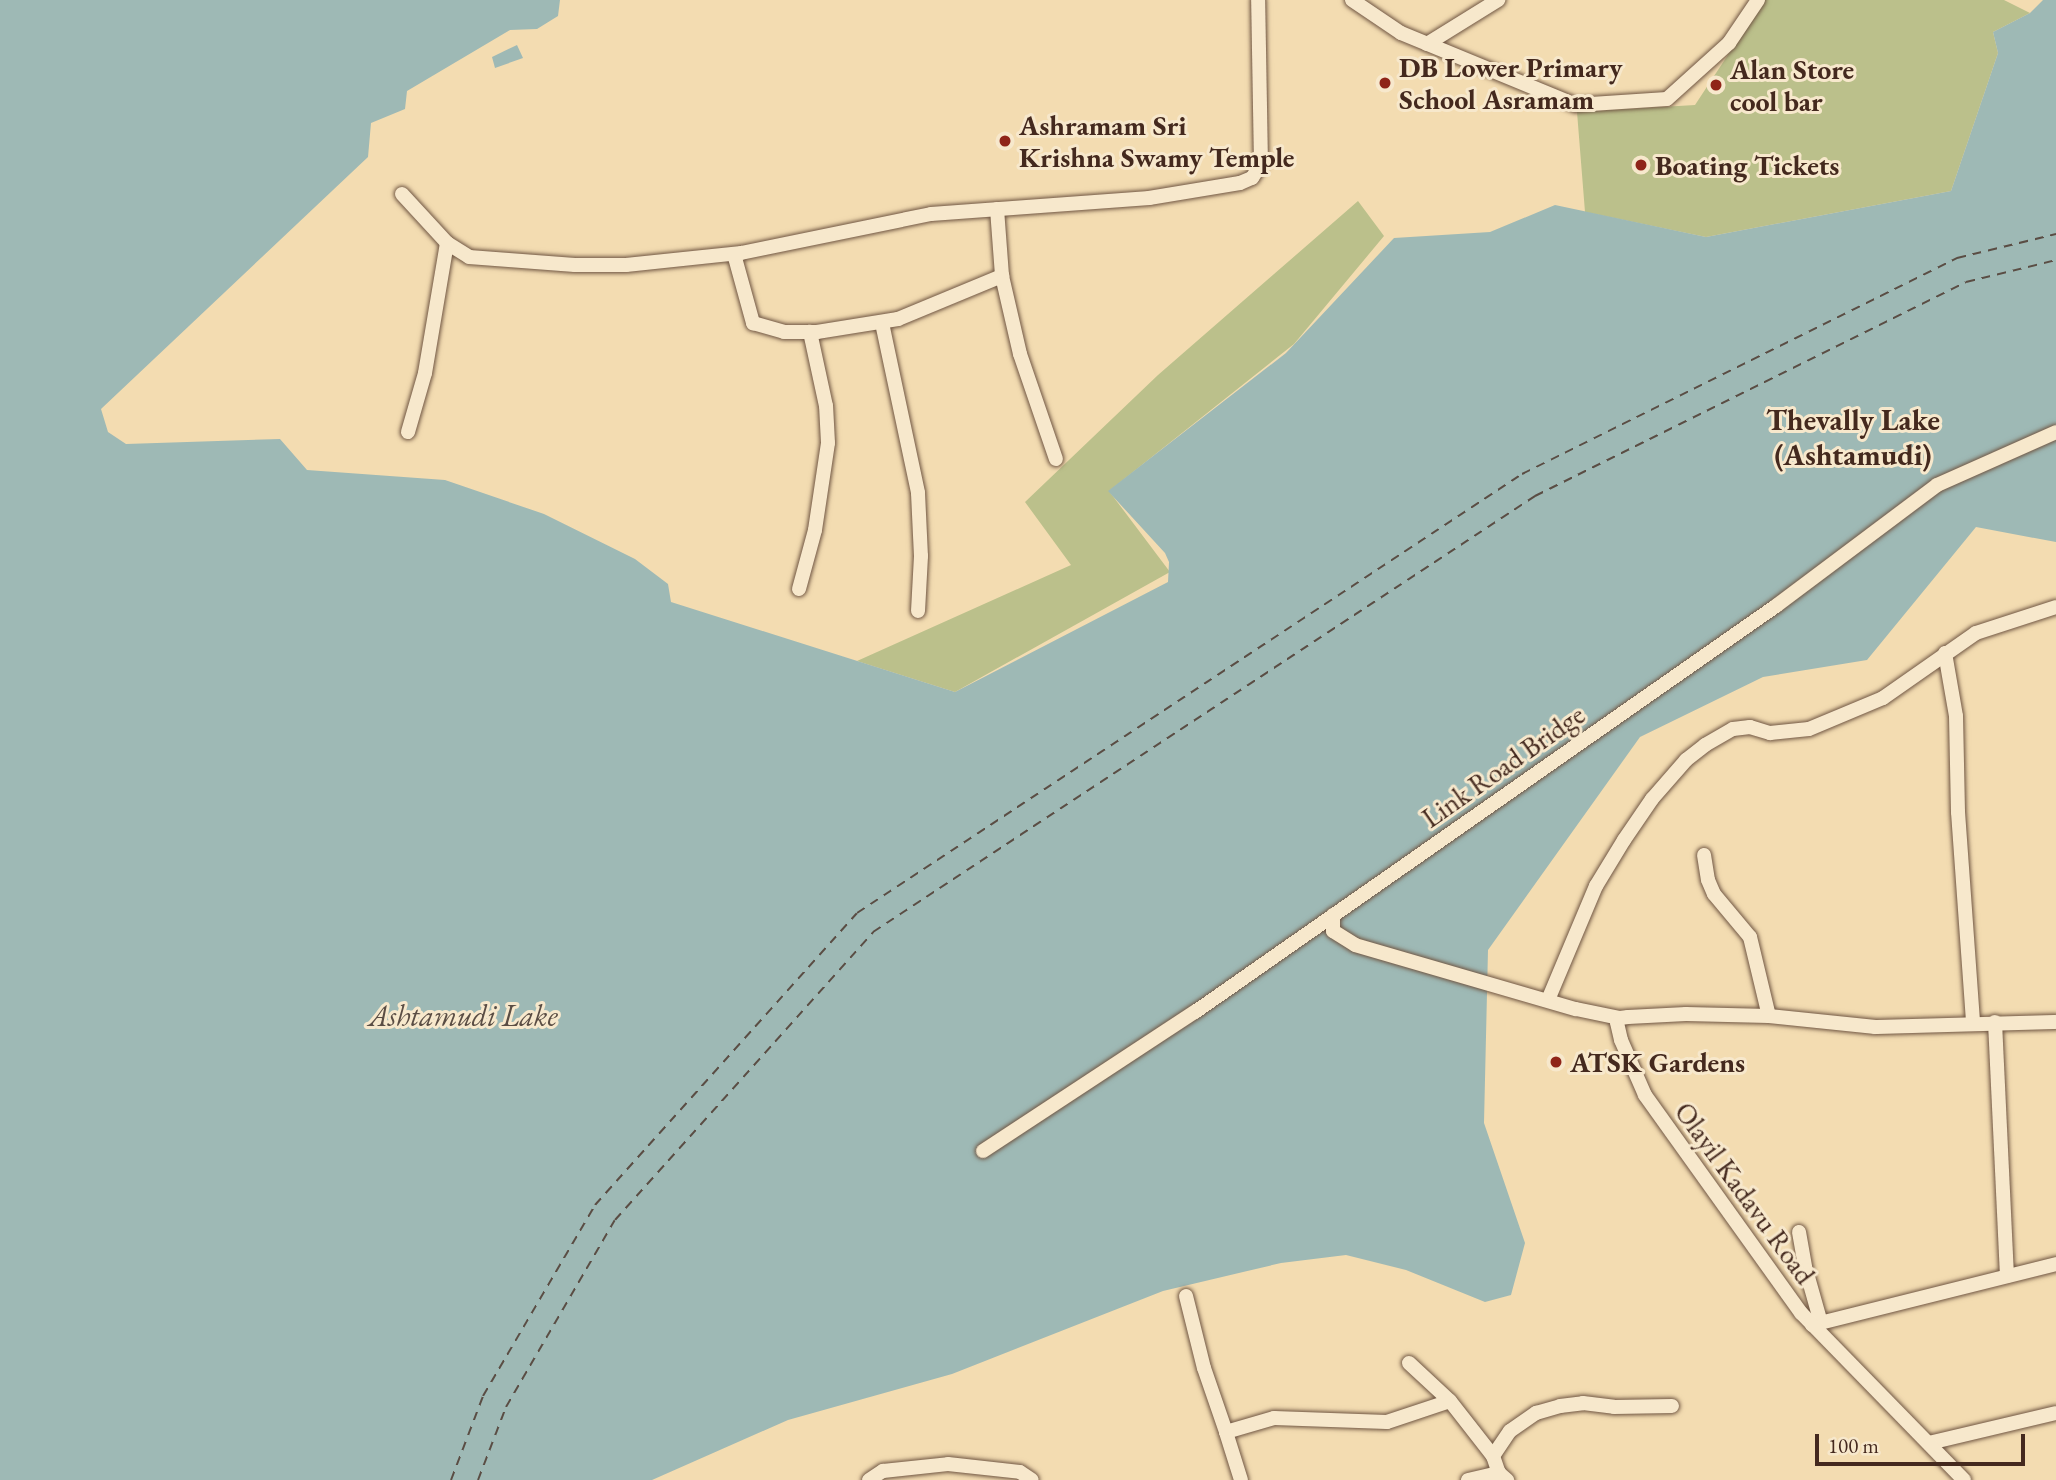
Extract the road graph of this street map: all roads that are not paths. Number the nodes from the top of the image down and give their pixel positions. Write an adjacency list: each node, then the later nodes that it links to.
1 (1258, 0): 7 (street)
2 (1352, 0): 5 (street)
3 (1498, 0): 5 (street)
4 (1758, 0): 5 (street)
5 (1427, 44)
6 (402, 194): 8 (street)
7 (997, 209): 9 (street); 10 (street)
8 (447, 243): 9 (street); 13 (street)
9 (734, 254): 12 (street)
10 (1002, 276): 11 (street); 15 (street)
11 (882, 323): 12 (street); 18 (street)
12 (810, 332): 16 (street)
13 (408, 432)
14 (2056, 432): 21 (street, Link Road Bridge)
15 (1056, 459)
16 (799, 589)
17 (2056, 607): 19 (street)
18 (918, 611)
19 (1945, 653): 22 (street); 25 (street)
20 (1704, 855): 23 (street)
21 (1333, 915): 22 (street); 28 (street, Link Road Bridge)
22 (1548, 1000): 24 (street)
23 (1769, 1016): 24 (street); 25 (street)
24 (1620, 1018): 33 (street, Olayil Kadavu Road)
25 (1973, 1022): 26 (street)
26 (1995, 1022): 27 (street); 31 (street)
27 (2056, 1022)
28 (983, 1151)
29 (1799, 1232): 33 (street)
30 (2056, 1264): 31 (street)
31 (2007, 1276): 33 (street)
32 (1186, 1296): 38 (street)
33 (1817, 1324): 39 (street, Olayil Kadavu Road)
34 (1409, 1363): 35 (street)
35 (1450, 1401): 38 (street); 40 (street)
36 (1672, 1406): 40 (street)
37 (2056, 1413): 39 (street)
38 (1226, 1432): 44 (street)
39 (1929, 1443): 46 (street, Olayil Kadavu Road)
40 (1493, 1456): 41 (street)
41 (1503, 1476): 45 (street)
42 (869, 1480): 43 (street)
43 (1032, 1480)
44 (1241, 1480)
45 (1468, 1480)
46 (1964, 1480)

